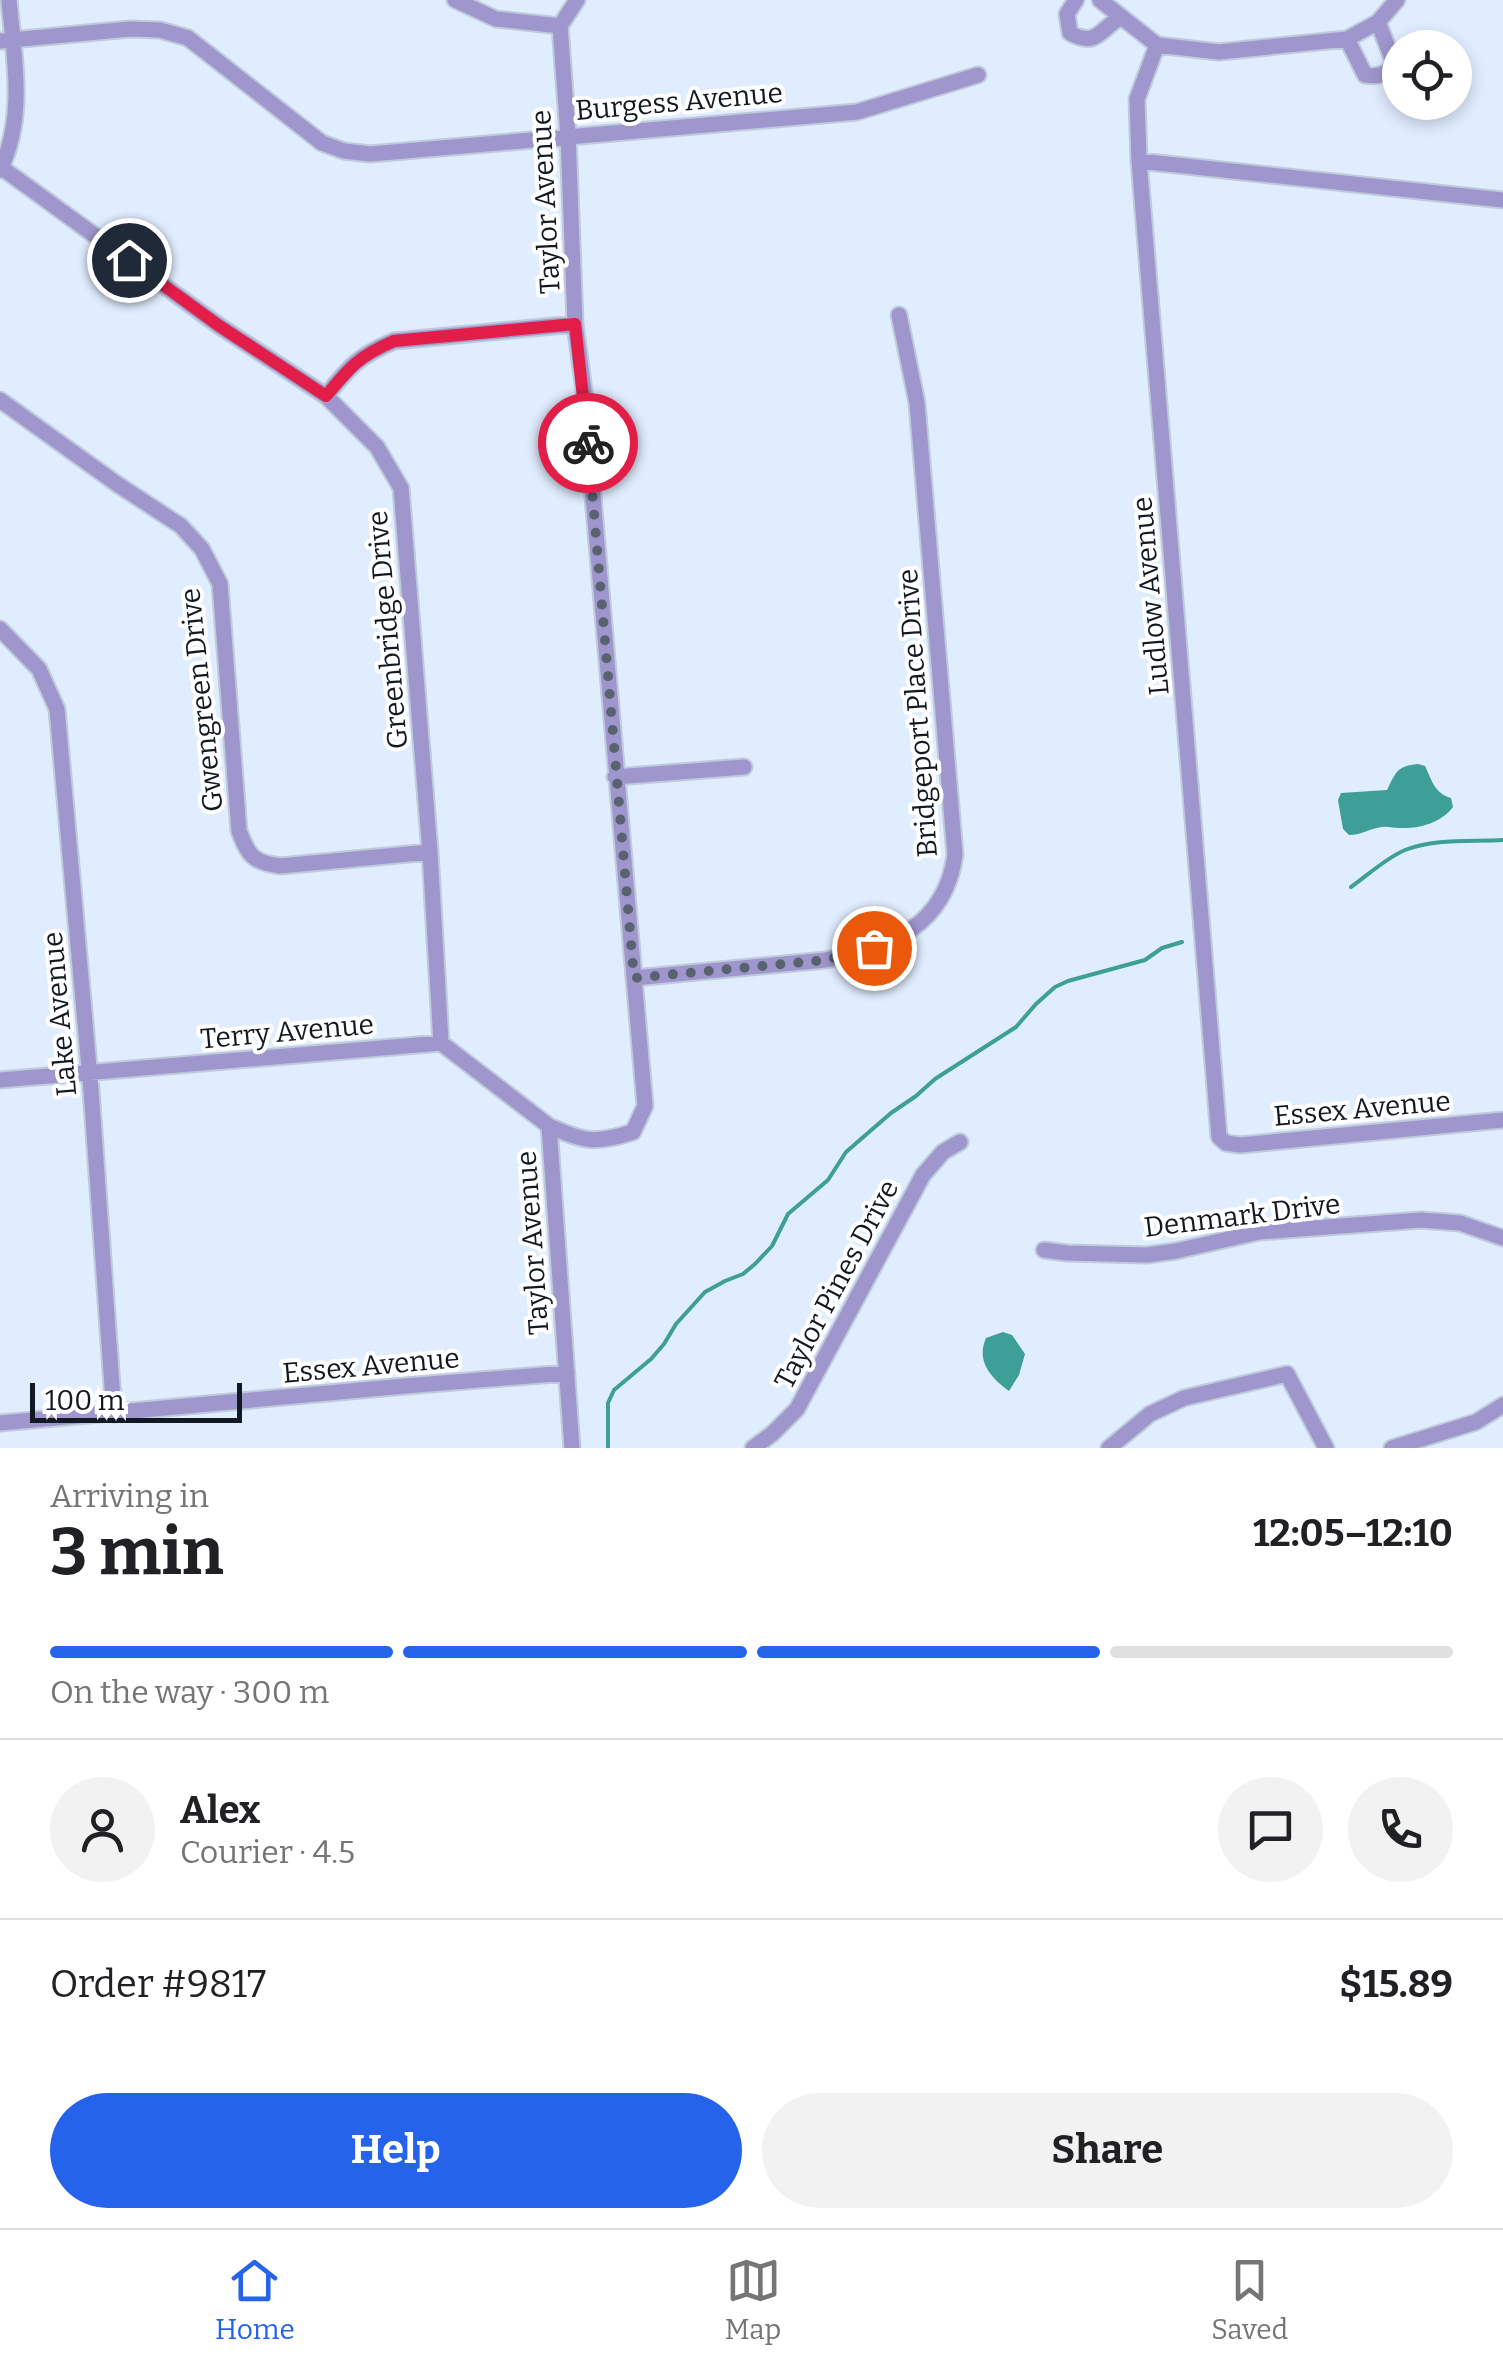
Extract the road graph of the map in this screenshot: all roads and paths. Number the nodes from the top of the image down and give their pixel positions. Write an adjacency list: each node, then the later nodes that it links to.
1 (8, 0): 11 (street)
2 (455, 0): 9 (street)
3 (577, 0): 9 (street)
4 (1076, 0): 7 (street)
5 (1100, 0): 7 (street)
6 (1397, 0): 8 (street)
7 (1121, 16): 12 (street)
8 (1378, 22): 10 (street); 10 (street)
9 (560, 26): 14 (street, Taylor Avenue)
10 (1347, 38): 12 (street)
11 (6, 40): 14 (street, Burgess Avenue); 16 (street)
12 (1157, 46): 15 (street, Ludlow Avenue)
13 (978, 76): 14 (street, Burgess Avenue)
14 (568, 135): 19 (street, Taylor Avenue)
15 (1139, 161): 17 (street); 33 (street, Ludlow Avenue)
16 (1, 169): 20 (street, Greenbridge Drive)
17 (1503, 200)
18 (899, 315): 26 (street, Bridgeport Place Drive)
19 (575, 324): 20 (street); 24 (street, Taylor Avenue)
20 (326, 396): 25 (street, Greenbridge Drive)
21 (0, 400): 25 (street, Gwengreen Drive)
22 (0, 630): 28 (street, Lake Avenue)
23 (744, 768): 24 (street)
24 (616, 777): 26 (street, Taylor Avenue)
25 (430, 852): 27 (street, Greenbridge Drive)
26 (634, 978): 31 (street, Taylor Avenue)
27 (442, 1043): 28 (street, Terry Avenue); 31 (street)
28 (90, 1073): 29 (street, Terry Avenue); 38 (street, Lake Avenue)
29 (0, 1080)
30 (1503, 1120): 33 (street, Essex Avenue)
31 (549, 1126): 36 (street, Taylor Avenue)
32 (960, 1142): 41 (street, Taylor Pines Drive)
33 (1226, 1143)
34 (1503, 1238): 35 (street, Denmark Drive)
35 (1044, 1250)
36 (567, 1374): 38 (street, Essex Avenue); 40 (street, Taylor Avenue)
37 (1503, 1406): 44 (street)
38 (114, 1414): 39 (street, Essex Avenue)
39 (0, 1423)
40 (572, 1448)
41 (753, 1448)
42 (1110, 1448): 43 (street)
43 (1326, 1448)
44 (1392, 1448)

